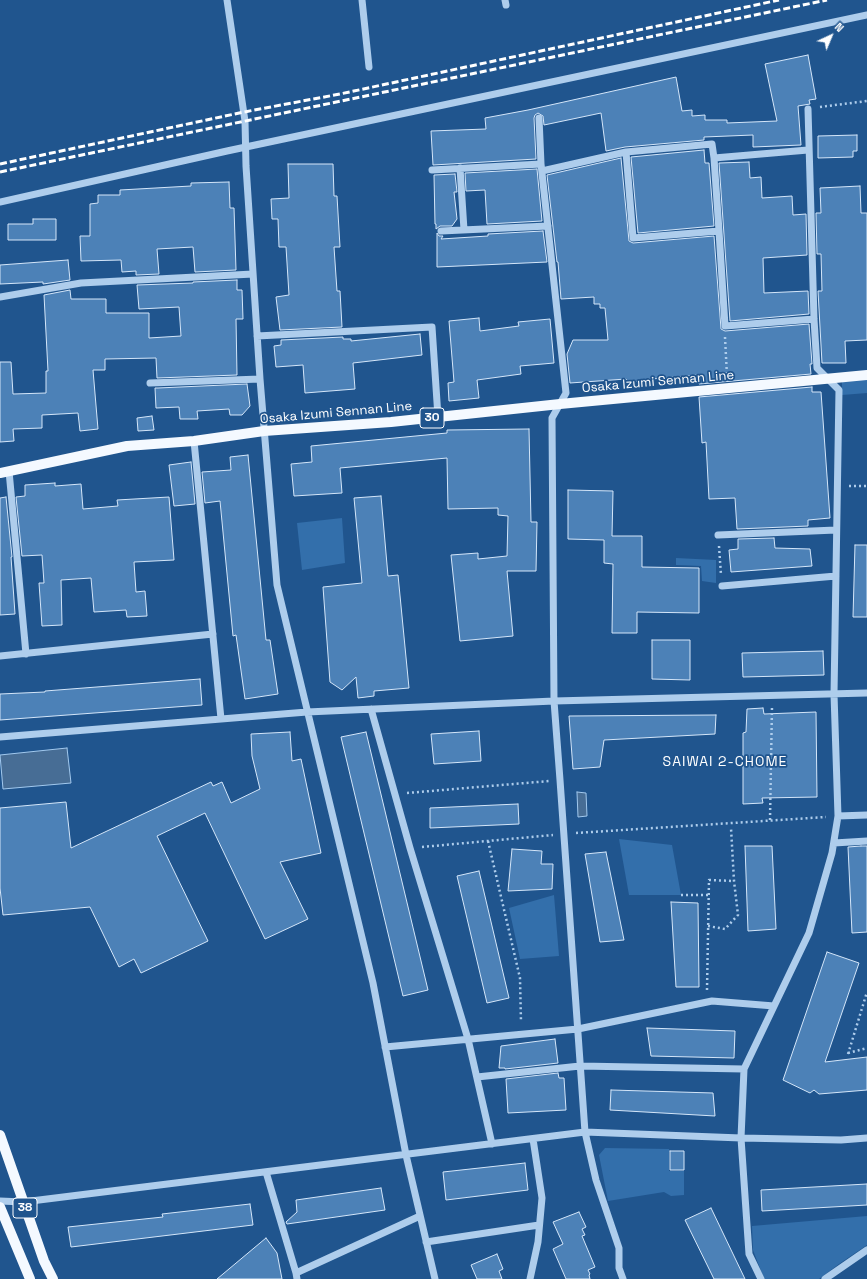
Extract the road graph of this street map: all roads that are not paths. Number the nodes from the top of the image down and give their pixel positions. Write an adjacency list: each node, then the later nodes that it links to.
1 (227, 0): 7 (street)
2 (362, 0): 4 (street)
3 (867, 15): 7 (street)
4 (369, 67)
5 (808, 109): 8 (street)
6 (539, 118): 11 (street)
7 (246, 147): 14 (street); 19 (street)
8 (808, 150): 10 (street); 21 (street)
9 (626, 152): 10 (street); 11 (street); 17 (street)
10 (714, 158): 17 (street)
11 (541, 167): 12 (street); 15 (street)
12 (460, 168): 13 (street); 16 (street)
13 (432, 170)
14 (0, 202)
15 (548, 226): 16 (street); 27 (street)
16 (464, 230): 18 (street)
17 (719, 231): 21 (street)
18 (441, 232)
19 (253, 274): 20 (street); 22 (street)
20 (0, 298)
21 (814, 319): 25 (street)
22 (257, 336): 24 (street); 28 (street)
23 (867, 375): 25 (main road, Osaka Izumi Sennan Line / 30)
24 (260, 379): 26 (street); 29 (street)
25 (828, 379): 27 (main road, Osaka Izumi Sennan Line / 30); 32 (street)
26 (150, 383)
27 (560, 404): 28 (main road, Osaka Izumi Sennan Line / 30); 41 (street)
28 (438, 417): 29 (main road, Osaka Izumi Sennan Line / 30)
29 (264, 431): 30 (main road, Osaka Izumi Sennan Line / 30); 43 (street)
30 (194, 440): 31 (main road, Osaka Izumi Sennan Line / 30); 36 (street)
31 (4, 472): 37 (street)
32 (836, 530): 33 (street); 34 (street)
33 (718, 535)
34 (836, 576): 35 (street); 40 (street)
35 (722, 586)
36 (213, 634): 37 (street); 44 (street)
37 (26, 654): 38 (street)
38 (0, 656)
39 (867, 693): 40 (street)
40 (834, 694): 41 (street); 47 (street)
41 (554, 701): 42 (street); 51 (street)
42 (371, 709): 43 (street); 52 (street)
43 (307, 712): 44 (street); 53 (street)
44 (221, 719): 45 (street)
45 (0, 737)
46 (867, 815): 47 (street)
47 (838, 816): 49 (street)
48 (867, 841): 49 (street)
49 (834, 843): 50 (street)
50 (774, 1006): 51 (street); 55 (street)
51 (578, 1029): 52 (street); 54 (street)
52 (468, 1039): 53 (street); 56 (street)
53 (385, 1047): 63 (street)
54 (580, 1066): 55 (street); 56 (street); 57 (street)
55 (744, 1069): 59 (street)
56 (477, 1077): 62 (street)
57 (585, 1132): 59 (street); 61 (street); 77 (street)
58 (0, 1135): 66 (main road, 38)
59 (741, 1138): 60 (street); 78 (street)
60 (867, 1138)
61 (533, 1139): 62 (street); 69 (street)
62 (492, 1144): 63 (street)
63 (406, 1155): 64 (street); 68 (street)
64 (266, 1172): 66 (street); 72 (street)
65 (0, 1201): 66 (street)
66 (23, 1202): 74 (main road, 38)
67 (0, 1208): 73 (main road, 38)
68 (420, 1216): 70 (street); 72 (street)
69 (539, 1225): 70 (street); 76 (street)
70 (426, 1242): 75 (street)
71 (867, 1250): 79 (street)
72 (296, 1276)
73 (30, 1279)
74 (53, 1279)
75 (435, 1279)
76 (530, 1279)
77 (622, 1279)
78 (761, 1279)
79 (825, 1279)

